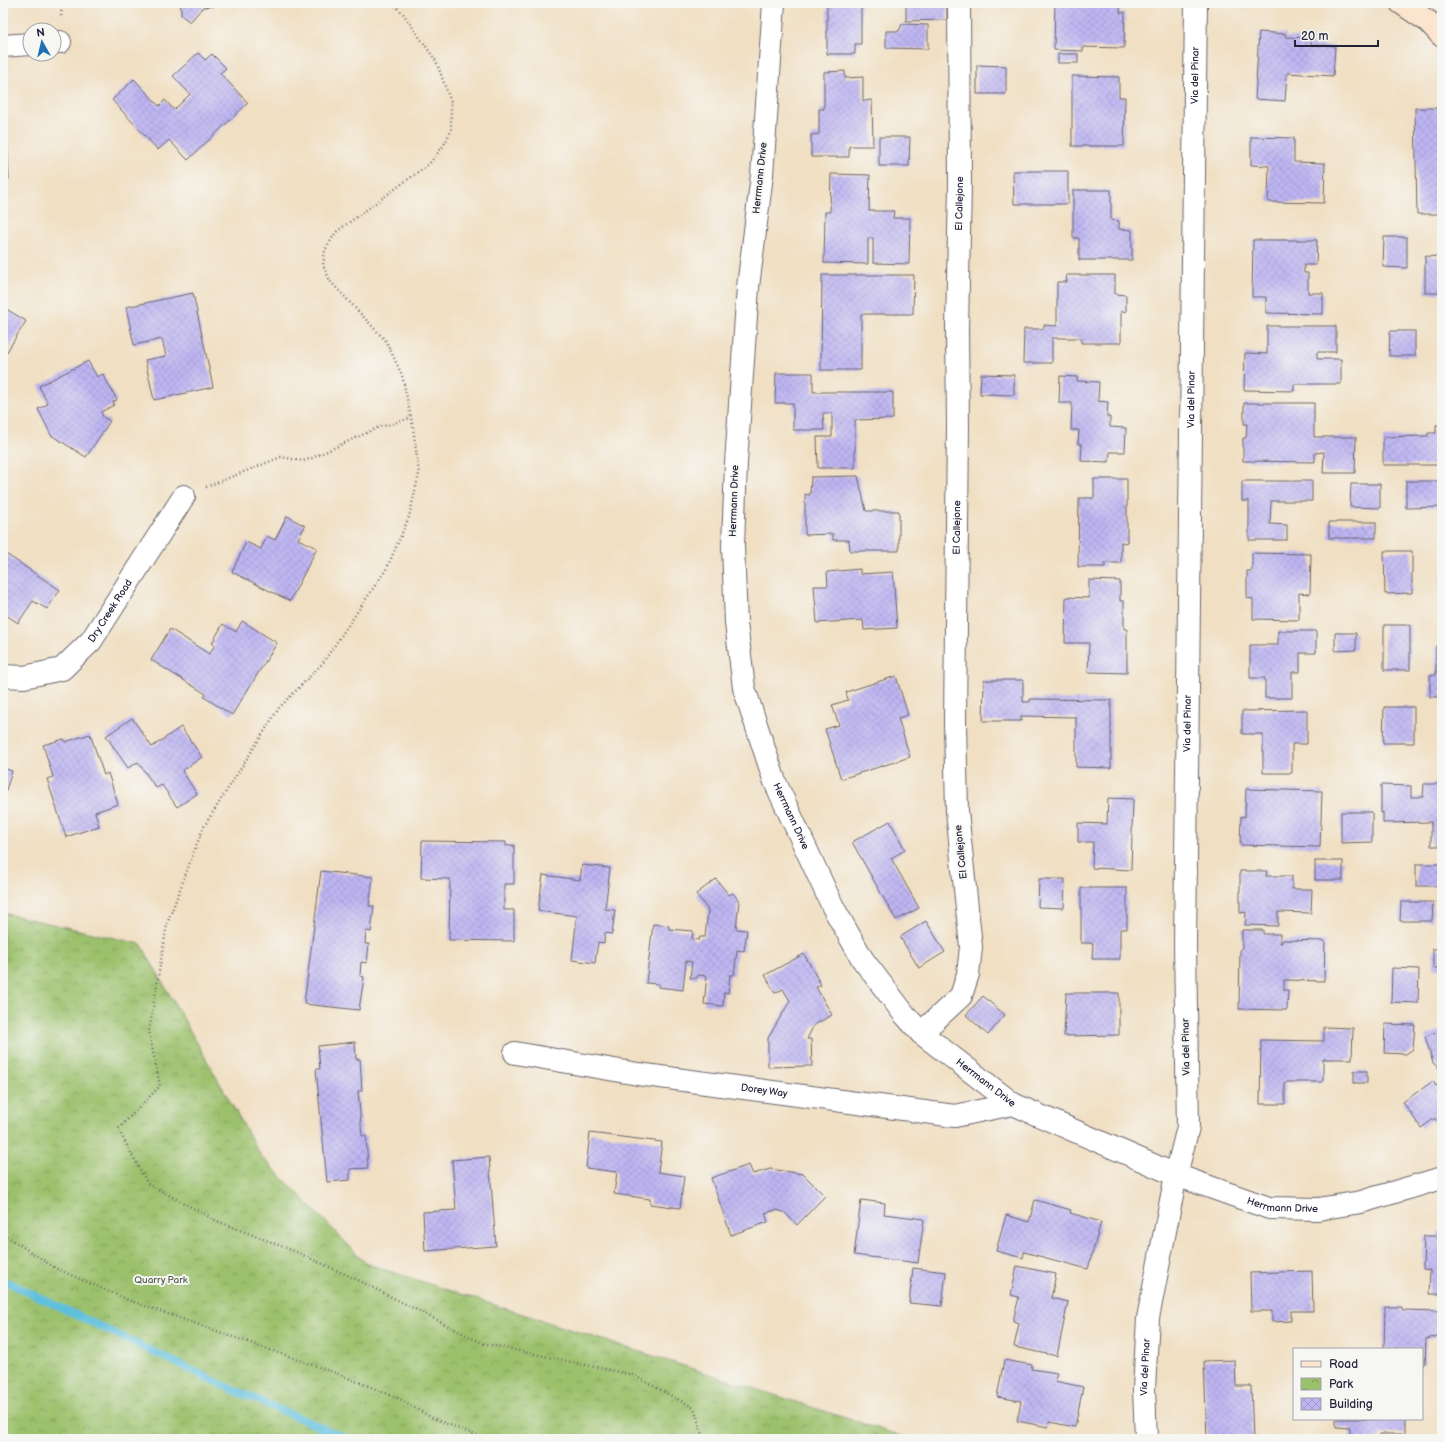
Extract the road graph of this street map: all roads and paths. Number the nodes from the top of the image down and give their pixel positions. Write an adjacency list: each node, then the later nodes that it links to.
1 (391, 3): 9 (path)
2 (774, 3): 12 (street, Herrmann Drive)
3 (959, 3): 12 (street, El Callejone)
4 (1196, 3): 15 (street, Via del Pinar)
5 (1401, 3): 6 (street)
6 (1442, 36)
7 (22, 45): 8 (street)
8 (3, 46)
9 (412, 418): 10 (path); 19 (path)
10 (184, 496): 11 (street, Dry Creek Road)
11 (3, 676)
12 (921, 1033): 14 (street, Herrmann Drive)
13 (515, 1053): 14 (street, Dorey Way)
14 (1013, 1104): 15 (street, Herrmann Drive)
15 (1176, 1175): 16 (street, Herrmann Drive); 20 (street, Via del Pinar)
16 (1442, 1178)
17 (3, 1234): 18 (path)
18 (485, 1439)
19 (704, 1439)
20 (1146, 1439)

